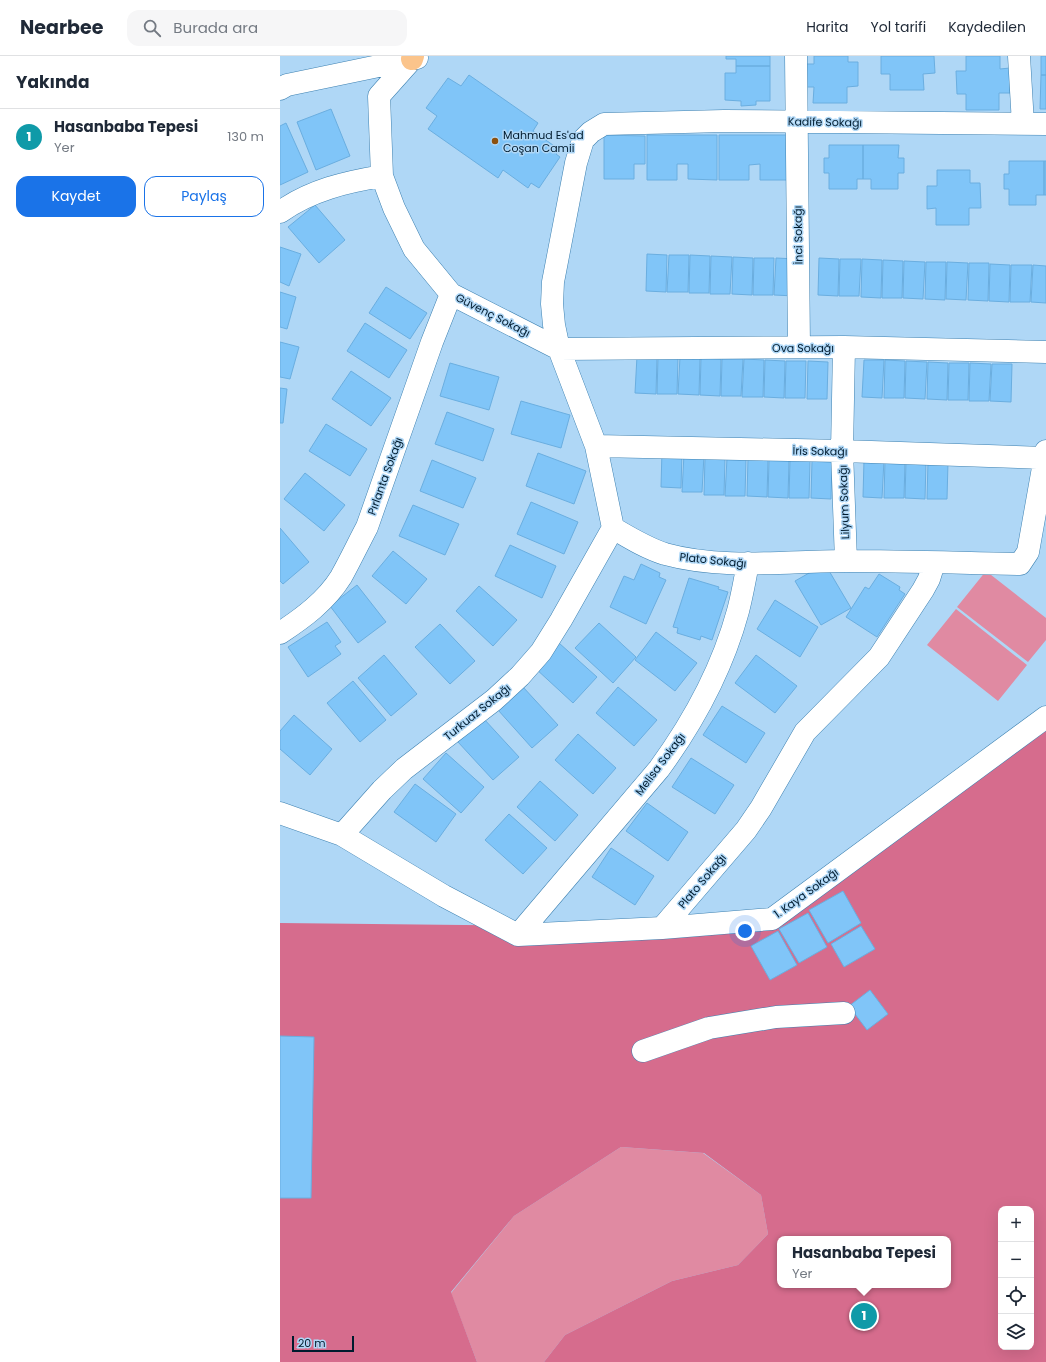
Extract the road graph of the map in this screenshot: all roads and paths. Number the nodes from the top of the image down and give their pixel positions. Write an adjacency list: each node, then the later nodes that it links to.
1 (796, 56): 5 (street, İnci Sokağı)
2 (1019, 56): 6 (street)
3 (417, 57): 4 (street); 8 (street, Güvenç Sokağı)
4 (280, 89)
5 (798, 122): 6 (street, Kadife Sokağı); 12 (street, İnci Sokağı); 13 (street, Kadife Sokağı)
6 (1023, 124): 7 (street, Kadife Sokağı)
7 (1046, 124)
8 (382, 176): 9 (street); 10 (street, Güvenç Sokağı)
9 (280, 212)
10 (451, 294): 13 (street, Güvenç Sokağı); 22 (street, Pırlanta Sokağı)
11 (844, 347): 12 (street, Ova Sokağı); 14 (street, Ova Sokağı); 16 (street, Lilyum Sokağı)
12 (799, 348): 13 (street, Ova Sokağı)
13 (560, 349): 15 (street)
14 (1046, 352)
15 (596, 446): 16 (street, İris Sokağı); 18 (street)
16 (842, 451): 17 (street, İris Sokağı); 19 (street, Lilyum Sokağı)
17 (1045, 455): 21 (street, Plato Sokağı)
18 (613, 528): 20 (street, Plato Sokağı); 25 (street, Turkuaz Sokağı)
19 (846, 561): 20 (street, Plato Sokağı); 21 (street, Plato Sokağı)
20 (748, 563): 27 (street, Melisa Sokağı)
21 (934, 563): 26 (street, Plato Sokağı)
22 (280, 633)
23 (1046, 717): 26 (street, 1. Kaya Sokağı)
24 (280, 813): 25 (street)
25 (342, 835): 27 (street)
26 (662, 928): 27 (street, 1. Kaya Sokağı)
27 (518, 935)
28 (844, 1013): 29 (street)
29 (643, 1051)

